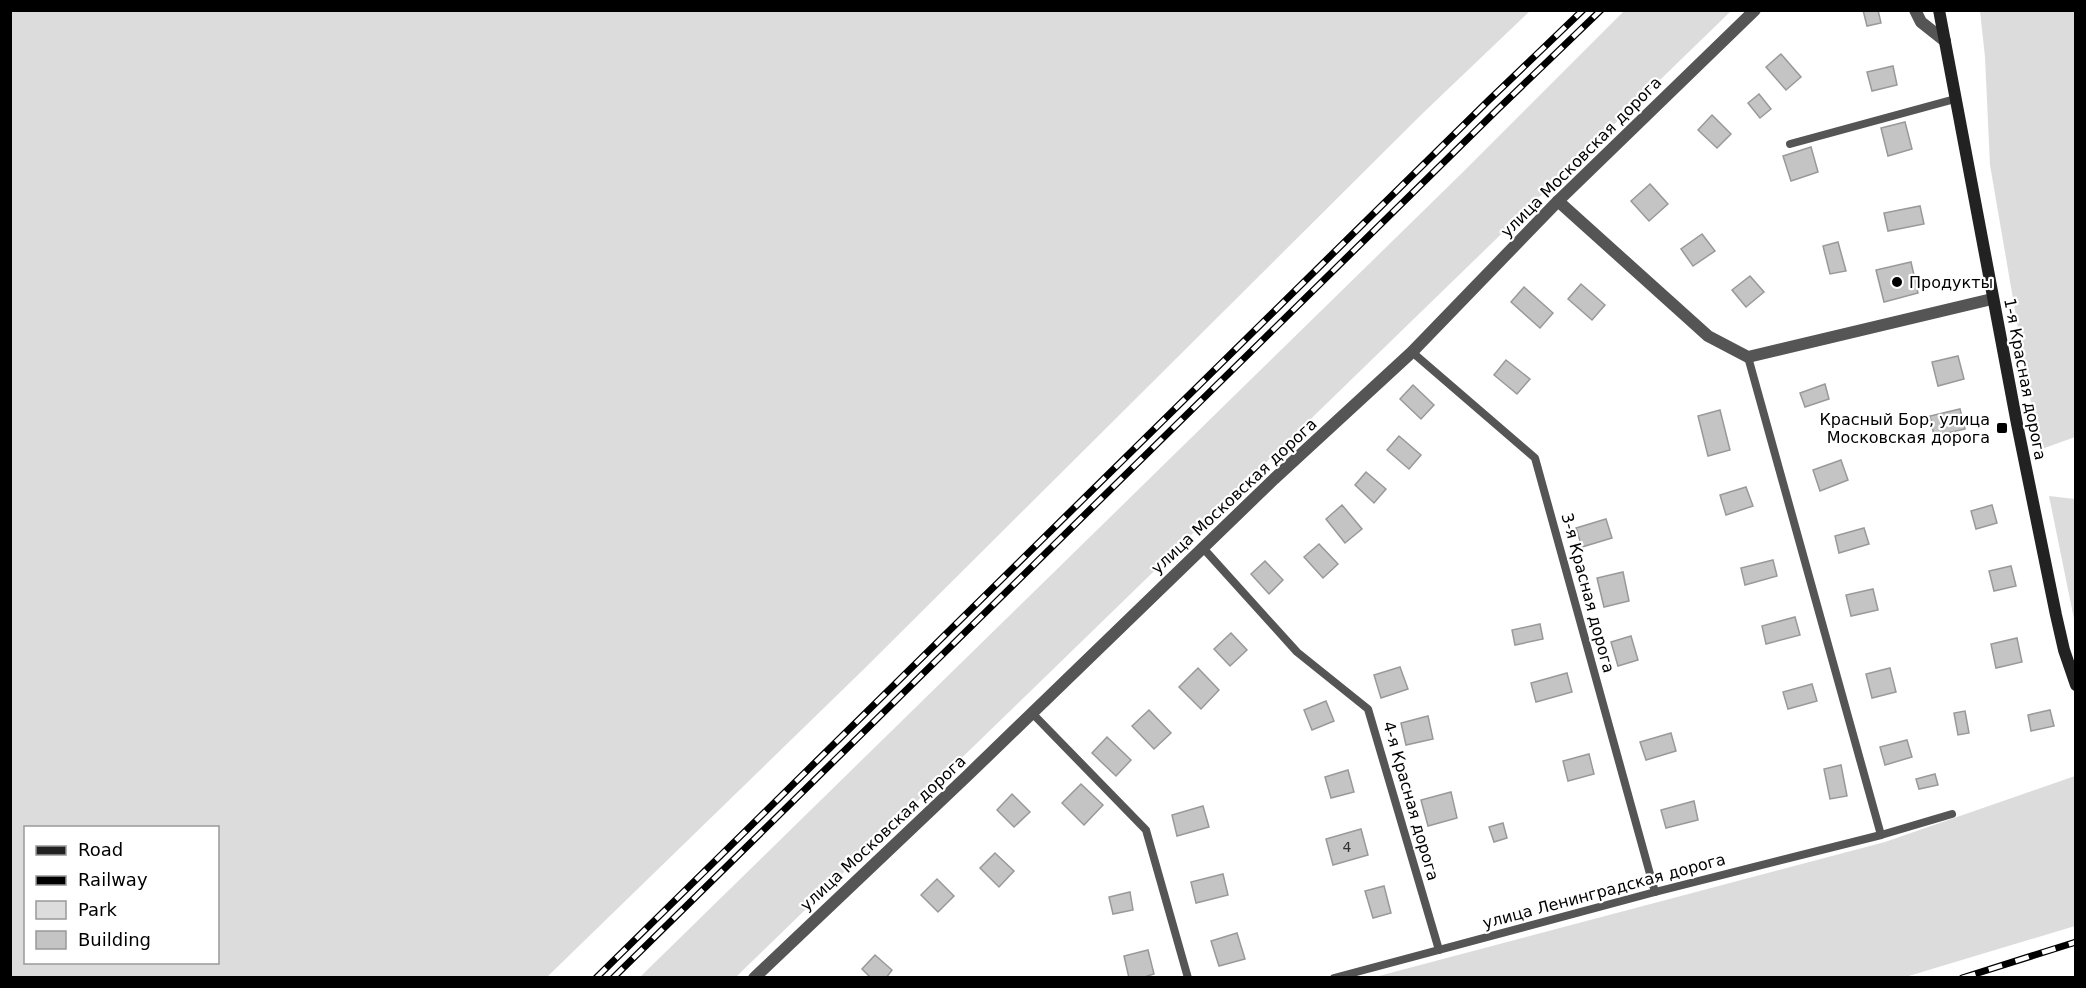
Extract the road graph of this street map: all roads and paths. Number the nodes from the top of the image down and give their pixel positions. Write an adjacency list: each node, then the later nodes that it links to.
1 (1755, 10): 7 (street, улица Московская дорога)
2 (1915, 10): 4 (street)
3 (1939, 10): 4 (main road, 1-я Красная дорога)
4 (1945, 41): 5 (main road, 1-я Красная дорога)
5 (1955, 99): 6 (lane); 8 (main road, 1-я Красная дорога)
6 (1790, 144)
7 (1558, 201): 9 (street, улица Московская дорога); 10 (street)
8 (1992, 299): 10 (street); 12 (main road, 1-я Красная дорога)
9 (1412, 352): 11 (street, улица Московская дорога); 16 (lane, 3-я Красная дорога)
10 (1748, 357): 15 (lane)
11 (1203, 548): 13 (street, улица Московская дорога); 17 (lane, 4-я Красная дорога)
12 (2076, 685)
13 (1032, 713): 18 (street, улица Московская дорога); 19 (lane)
14 (1952, 814): 15 (lane, улица Ленинградская дорога)
15 (1881, 835): 16 (lane, улица Ленинградская дорога)
16 (1655, 892): 17 (lane, улица Ленинградская дорога)
17 (1439, 950): 20 (lane, улица Ленинградская дорога)
18 (754, 978)
19 (1188, 978)
20 (1334, 978)

